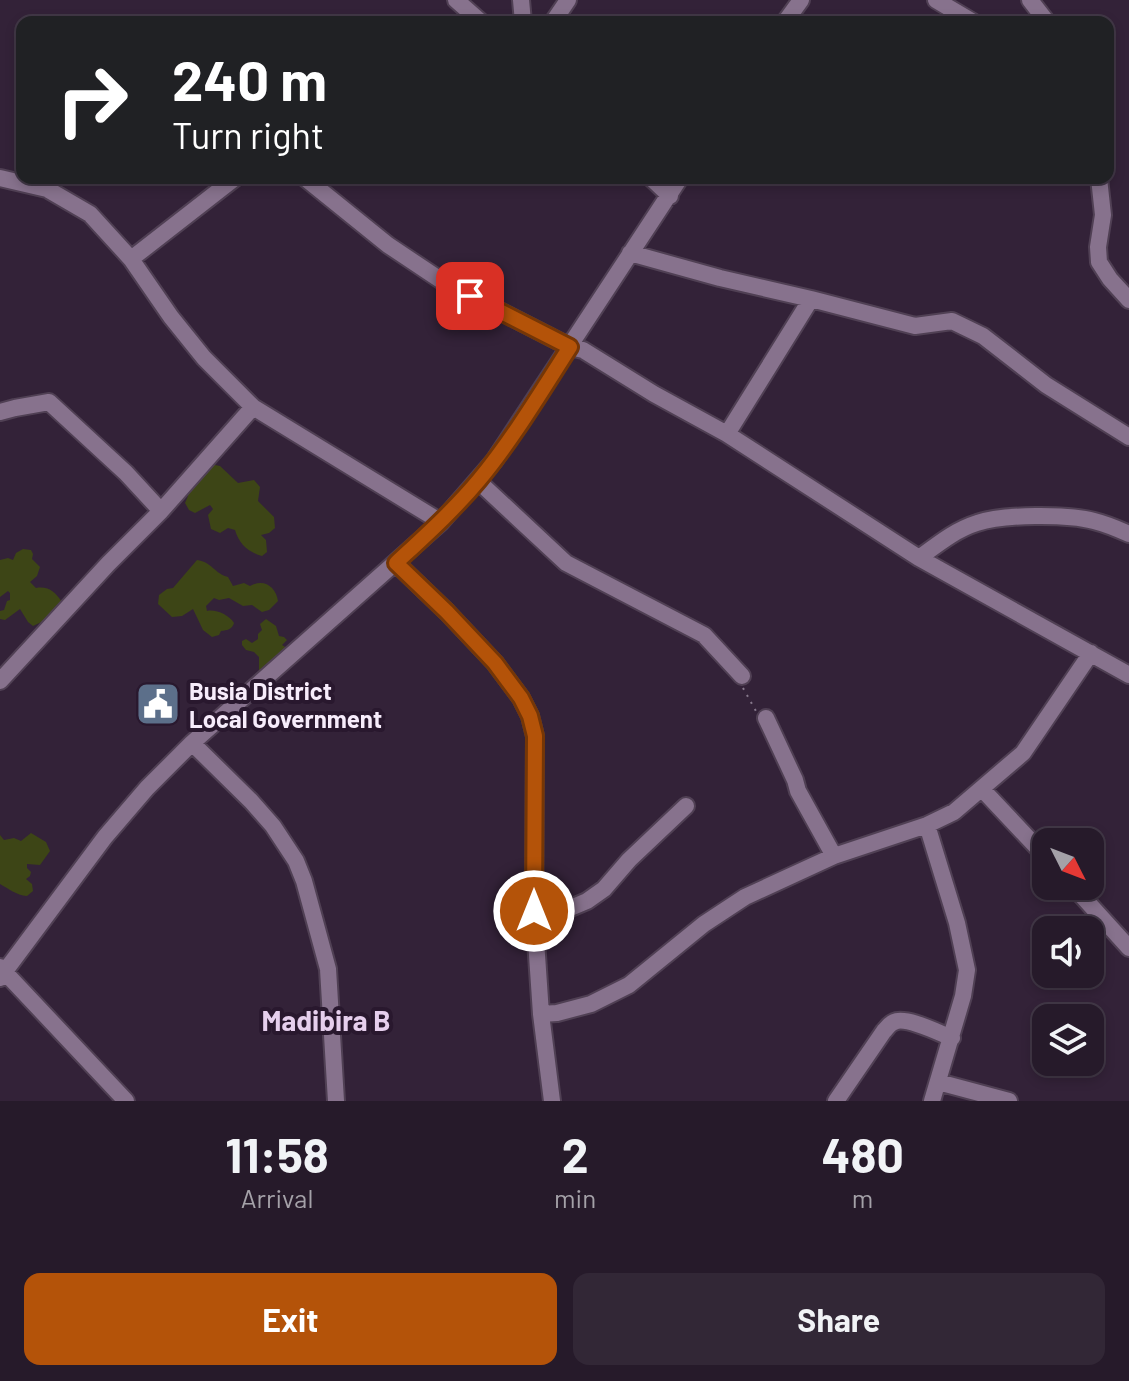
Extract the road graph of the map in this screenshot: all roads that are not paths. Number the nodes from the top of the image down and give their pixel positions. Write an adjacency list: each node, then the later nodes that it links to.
1 (456, 0): 4 (street)
2 (936, 0): 5 (street)
3 (1030, 0): 6 (street)
4 (474, 16)
5 (963, 16)
6 (1043, 16)
7 (26, 184): 15 (street)
8 (227, 184): 15 (street)
9 (312, 184): 18 (street)
10 (657, 184): 13 (street)
11 (677, 184): 13 (street)
12 (1100, 184): 17 (street)
13 (670, 196): 14 (street)
14 (630, 253): 16 (street); 18 (street)
15 (131, 259): 19 (street)
16 (811, 299): 21 (street); 22 (street)
17 (1129, 300)
18 (570, 347): 21 (street); 23 (street)
19 (253, 407): 24 (street); 25 (street)
20 (0, 412): 24 (street)
21 (727, 434): 27 (street)
22 (1129, 437)
23 (478, 481): 25 (street); 32 (street)
24 (161, 511): 30 (street)
25 (441, 522): 28 (street)
26 (1129, 534): 27 (street)
27 (919, 558): 29 (street)
28 (396, 563): 34 (street); 41 (street)
29 (1091, 653): 31 (street); 35 (street)
30 (3, 672)
31 (1129, 675)
32 (742, 676)
33 (766, 718): 39 (street)
34 (192, 743): 43 (street); 48 (street)
35 (982, 789): 37 (street); 38 (street)
36 (686, 806): 41 (street)
37 (927, 825): 39 (street); 45 (street)
38 (1032, 842)
39 (834, 856): 44 (street)
40 (1086, 900): 42 (street)
41 (534, 911): 44 (street)
42 (1129, 948)
43 (2, 973): 47 (street)
44 (541, 1014): 49 (street)
45 (952, 1038): 46 (street); 50 (street)
46 (938, 1082): 51 (street); 52 (street)
47 (126, 1101)
48 (336, 1101)
49 (552, 1101)
50 (836, 1101)
51 (932, 1101)
52 (1009, 1101)

